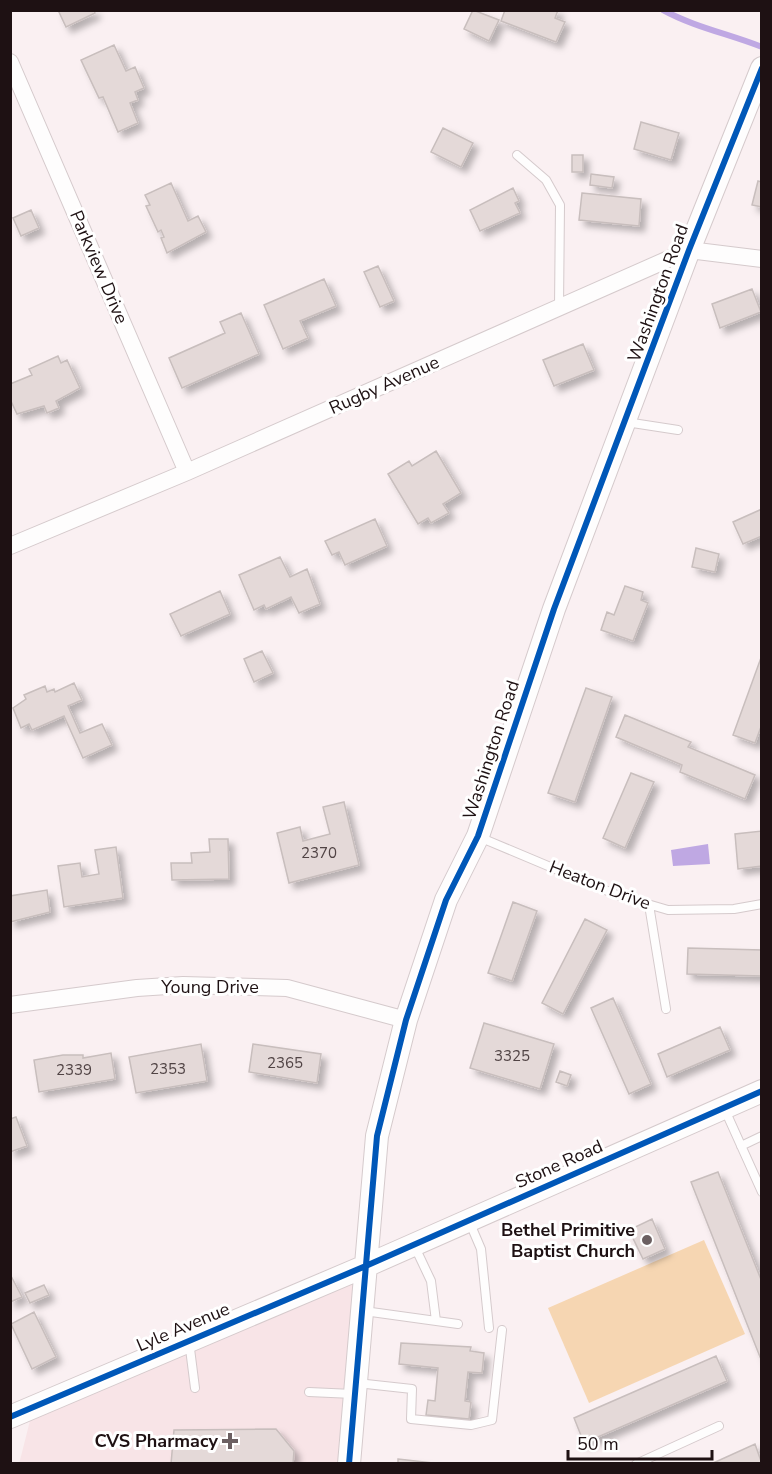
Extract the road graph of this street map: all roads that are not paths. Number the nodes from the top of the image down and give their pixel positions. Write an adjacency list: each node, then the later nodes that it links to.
1 (10, 62): 3 (street, Parkview Drive)
2 (762, 68): 5 (street, Washington Road)
3 (14, 82): 10 (street, Parkview Drive)
4 (517, 155): 7 (lane)
5 (689, 250): 6 (street); 7 (street, Rugby Avenue); 8 (street, Washington Road)
6 (762, 259)
7 (559, 308): 10 (street, Rugby Avenue)
8 (626, 422): 9 (lane); 12 (street, Washington Road)
9 (678, 430)
10 (187, 472): 11 (street, Rugby Avenue)
11 (10, 546)
12 (478, 836): 13 (lane, Heaton Drive); 17 (street, Washington Road)
13 (649, 904): 14 (lane, Heaton Drive); 16 (lane)
14 (762, 904)
15 (10, 1005): 17 (street, Young Drive)
16 (666, 1009)
17 (406, 1020): 25 (street, Washington Road)
18 (762, 1091): 19 (street, Stone Road)
19 (724, 1108): 21 (lane); 23 (street, Stone Road)
20 (762, 1136): 21 (lane)
21 (741, 1146): 22 (lane)
22 (762, 1192)
23 (468, 1221): 24 (street, Stone Road); 29 (lane)
24 (414, 1245): 25 (street, Stone Road); 27 (lane)
25 (368, 1265): 26 (street, Washington Road); 31 (street, Lyle Avenue)
26 (363, 1311): 27 (lane); 33 (street, Washington Road)
27 (436, 1321): 28 (lane)
28 (458, 1324)
29 (489, 1328)
30 (502, 1330): 33 (lane)
31 (189, 1341): 32 (lane); 35 (street, Lyle Avenue)
32 (195, 1388)
33 (356, 1389): 34 (lane); 37 (street, Washington Road)
34 (309, 1392)
35 (10, 1417)
36 (719, 1426): 38 (lane)
37 (349, 1464)
38 (636, 1464)

